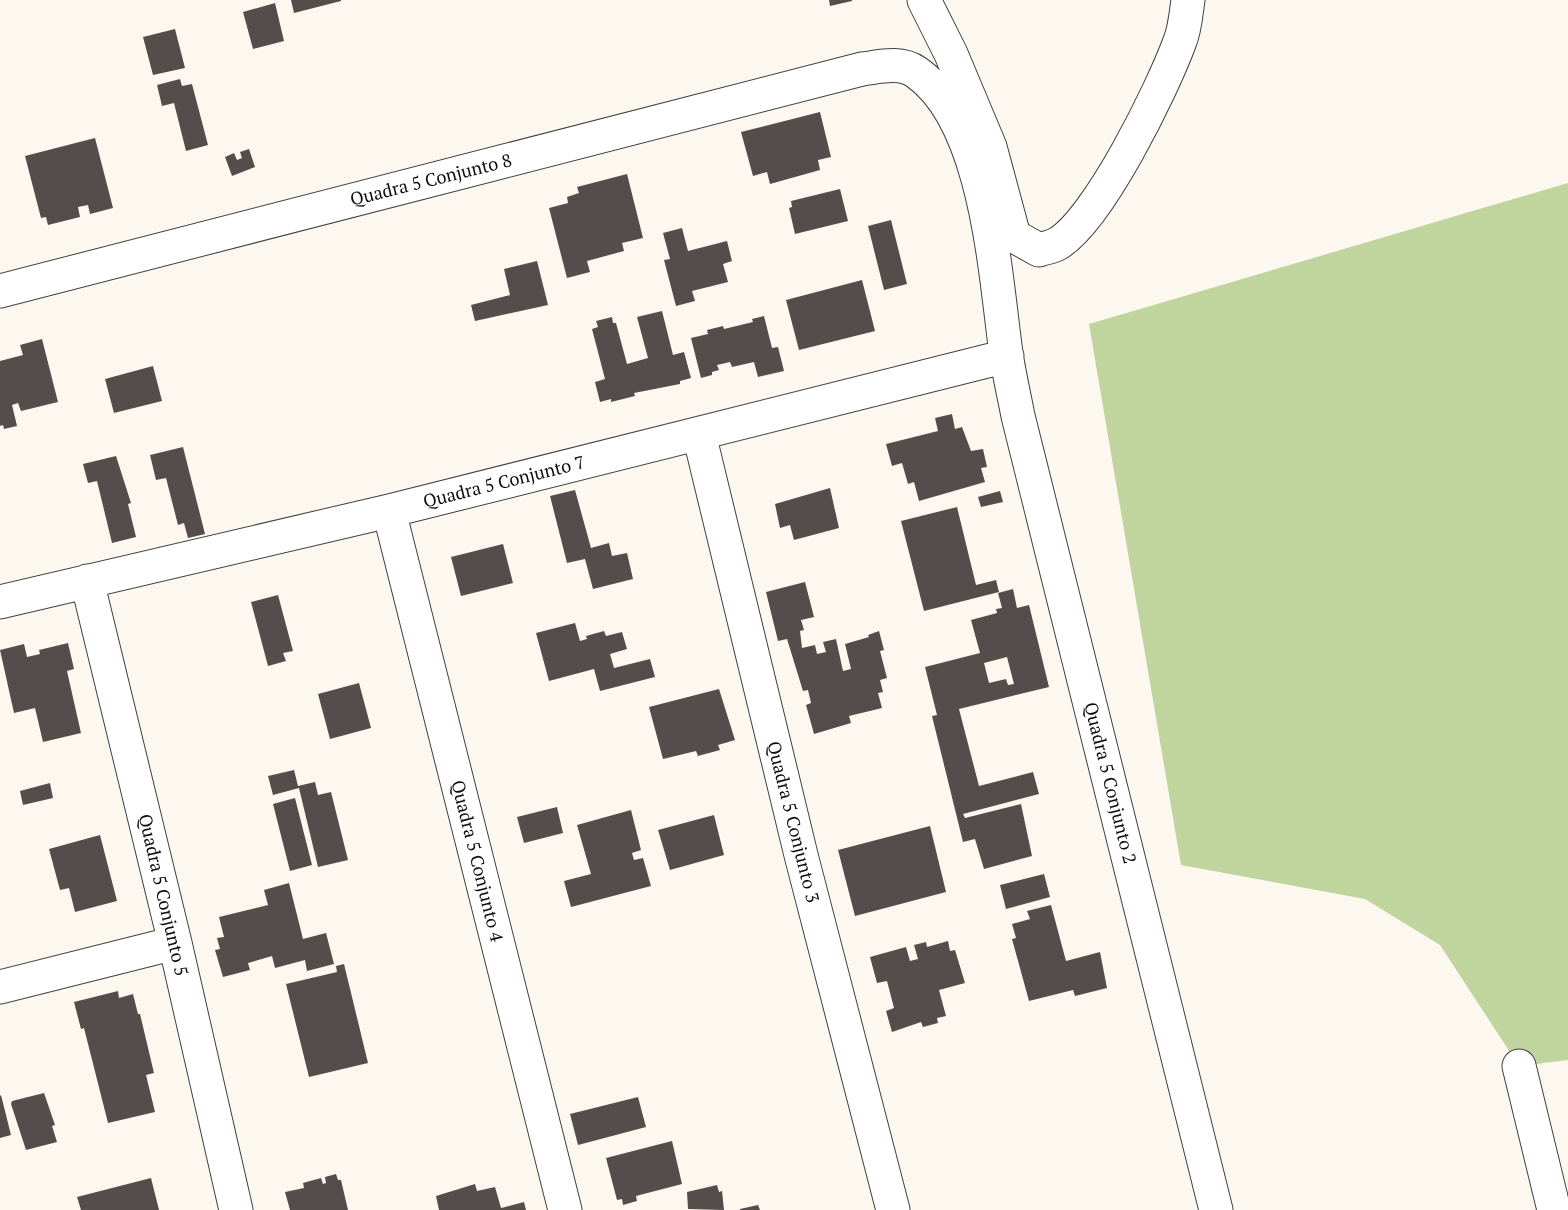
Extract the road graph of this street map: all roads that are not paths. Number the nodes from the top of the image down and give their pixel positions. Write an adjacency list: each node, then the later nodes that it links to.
1 (924, 0): 2 (street)
2 (1188, 0)
3 (0, 291): 4 (street, Quadra 5 Conjunto 8)
4 (1007, 356): 5 (street, Quadra 5 Conjunto 7); 15 (street, Quadra 5 Conjunto 2)
5 (699, 434): 6 (street, Quadra 5 Conjunto 7); 14 (street, Quadra 5 Conjunto 3)
6 (389, 511): 7 (street, Quadra 5 Conjunto 7); 13 (street, Quadra 5 Conjunto 4)
7 (87, 581): 8 (street, Quadra 5 Conjunto 7); 9 (street, Quadra 5 Conjunto 5)
8 (0, 602)
9 (175, 943): 10 (street); 12 (street, Quadra 5 Conjunto 5)
10 (0, 987)
11 (1519, 1066): 16 (street)
12 (236, 1210)
13 (565, 1210)
14 (893, 1210)
15 (1216, 1210)
16 (1554, 1210)

